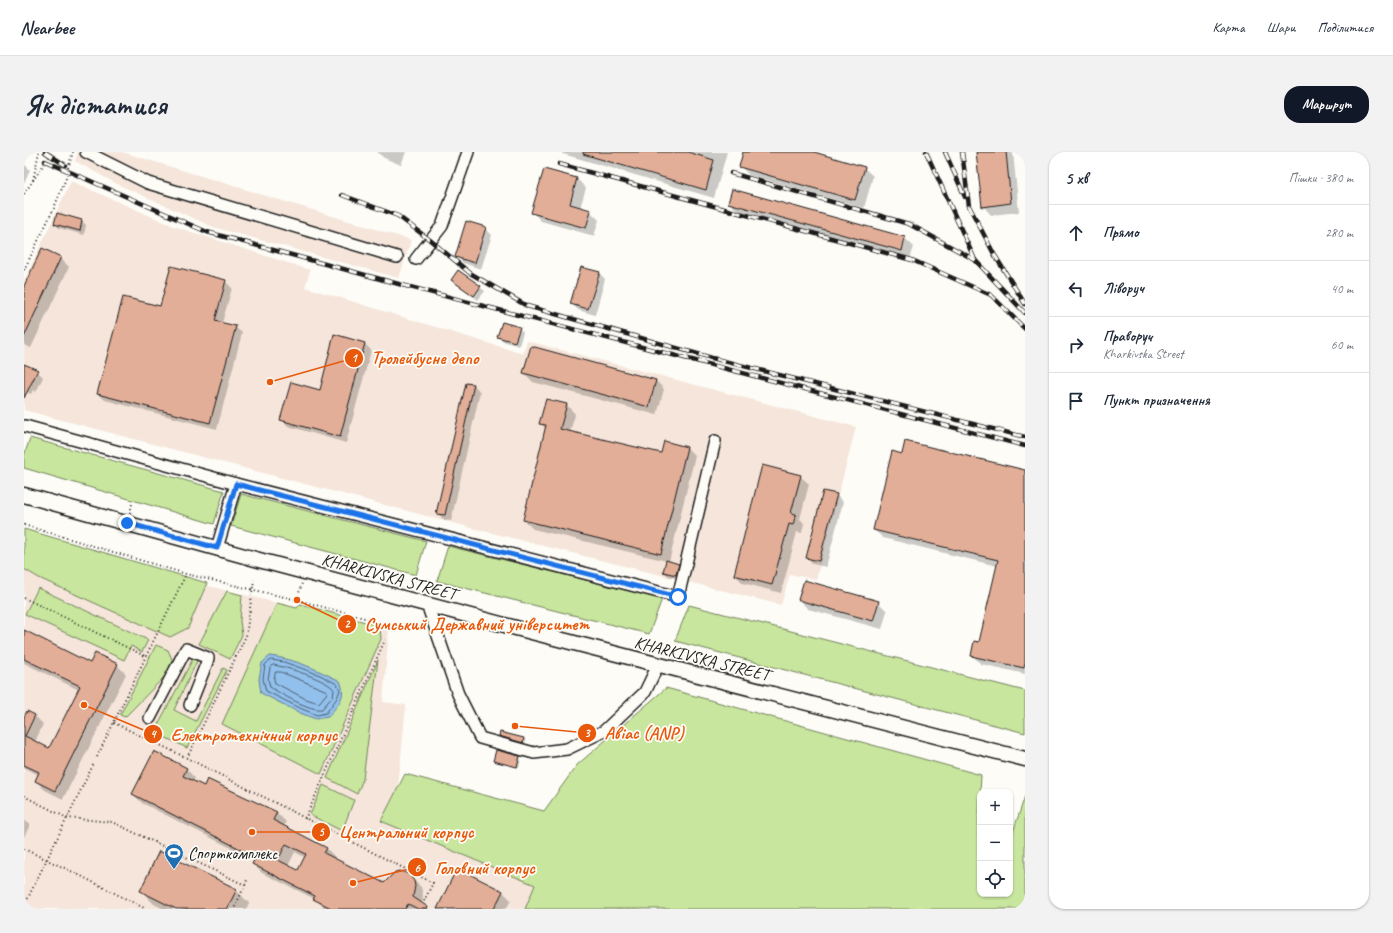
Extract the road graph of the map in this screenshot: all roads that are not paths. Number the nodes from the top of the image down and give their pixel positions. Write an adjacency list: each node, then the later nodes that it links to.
1 (86, 152): 3 (street)
2 (468, 152): 4 (street)
3 (397, 257)
4 (416, 259)
5 (25, 426): 7 (street)
6 (716, 441): 7 (street)
7 (236, 484): 9 (street)
8 (24, 494): 9 (main road, KHARKIVSKA STREET)
9 (217, 548): 10 (main road, KHARKIVSKA STREET)
10 (427, 604): 11 (main road, KHARKIVSKA STREET); 11 (street)
11 (658, 665): 14 (main road, KHARKIVSKA STREET)
12 (190, 704): 13 (street)
13 (150, 718)
14 (1025, 759)

